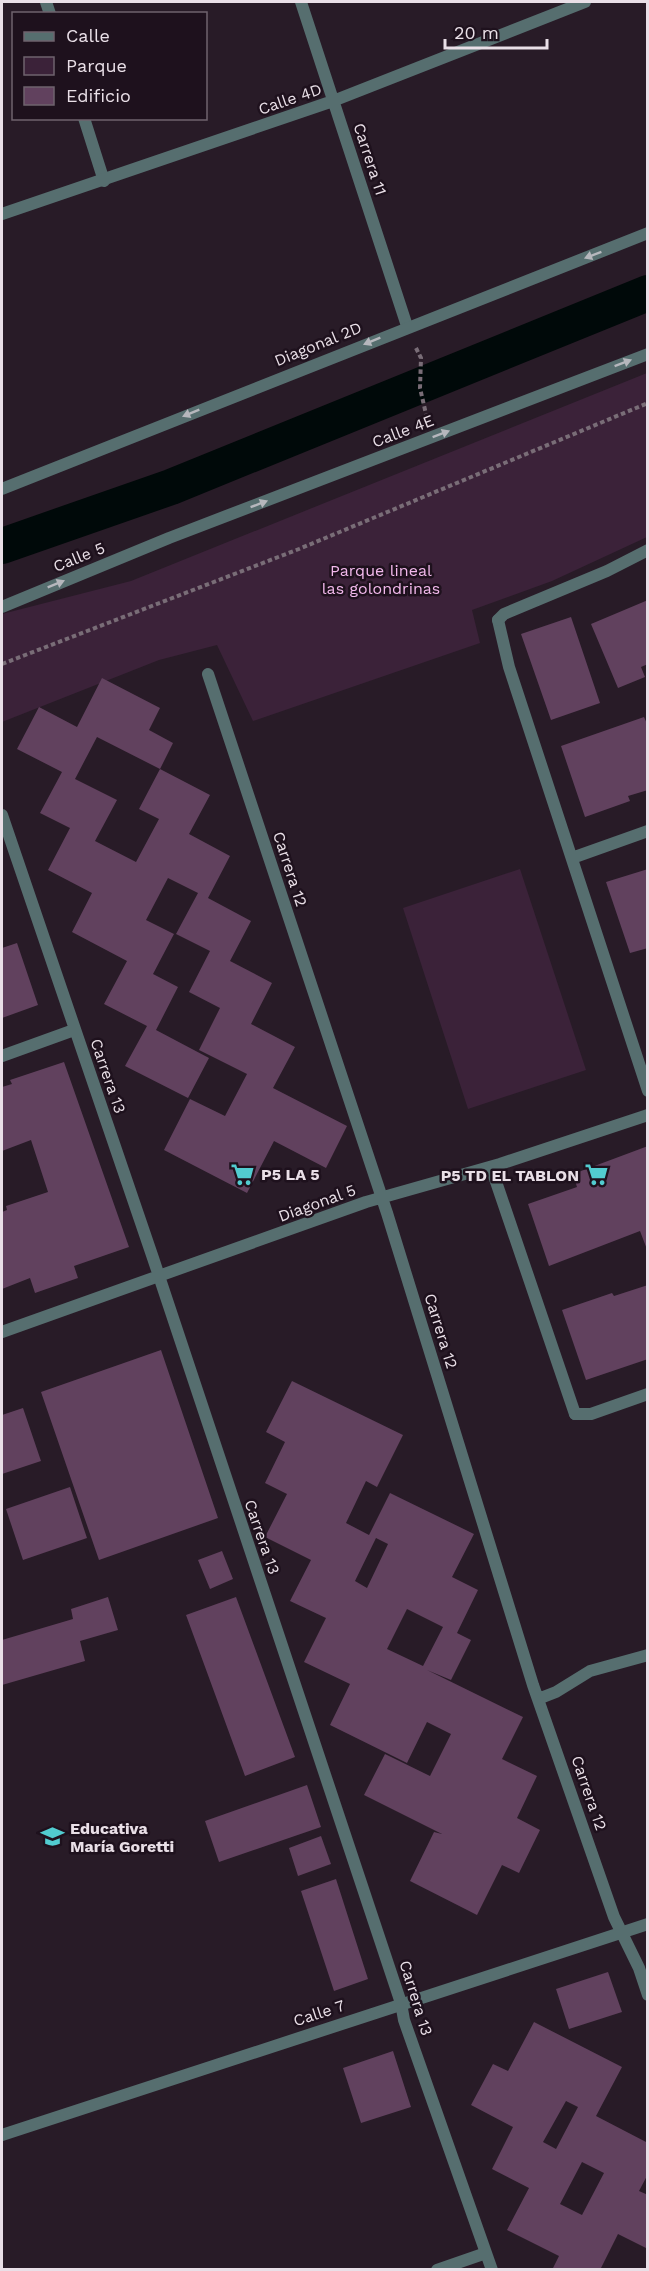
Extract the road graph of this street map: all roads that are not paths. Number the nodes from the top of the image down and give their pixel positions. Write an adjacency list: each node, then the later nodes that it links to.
1 (301, 2): 3 (street, Carrera 11)
2 (585, 2): 3 (street, Calle 4D)
3 (333, 101): 5 (street, Calle 4D); 8 (street, Carrera 11)
4 (85, 120): 5 (street)
5 (104, 181): 6 (street, Calle 4D)
6 (2, 214)
7 (648, 234): 8 (street, Diagonal 2D, one-way to 8)
8 (407, 326): 10 (street, Diagonal 2D, one-way to 10)
9 (648, 354): 11 (street, Calle 4E, one-way to 9)
10 (2, 489)
11 (169, 538): 13 (street, Calle 5, one-way to 11)
12 (648, 550): 17 (street)
13 (2, 607)
14 (208, 674): 23 (street, Carrera 12)
15 (2, 815): 18 (street, Carrera 13)
16 (648, 831): 17 (street)
17 (572, 858): 20 (street)
18 (74, 1030): 19 (street); 24 (street, Carrera 13)
19 (2, 1056)
20 (648, 1091)
21 (648, 1115): 22 (street, Diagonal 5)
22 (490, 1167): 23 (street, Diagonal 5); 26 (street)
23 (382, 1197): 24 (street, Diagonal 5); 28 (street, Carrera 12)
24 (159, 1277): 25 (street, Diagonal 5); 32 (street, Carrera 13)
25 (2, 1332)
26 (648, 1394)
27 (641, 1657): 28 (street)
28 (538, 1698): 30 (street, Carrera 12)
29 (648, 1924): 30 (street, Calle 7)
30 (621, 1933): 31 (street, Carrera 12); 32 (street, Calle 7)
31 (648, 1995)
32 (401, 2003): 33 (street, Calle 7); 34 (street, Carrera 13)
33 (2, 2135)
34 (486, 2253): 35 (street); 36 (street, Carrera 13)
35 (437, 2270)
36 (492, 2270)

